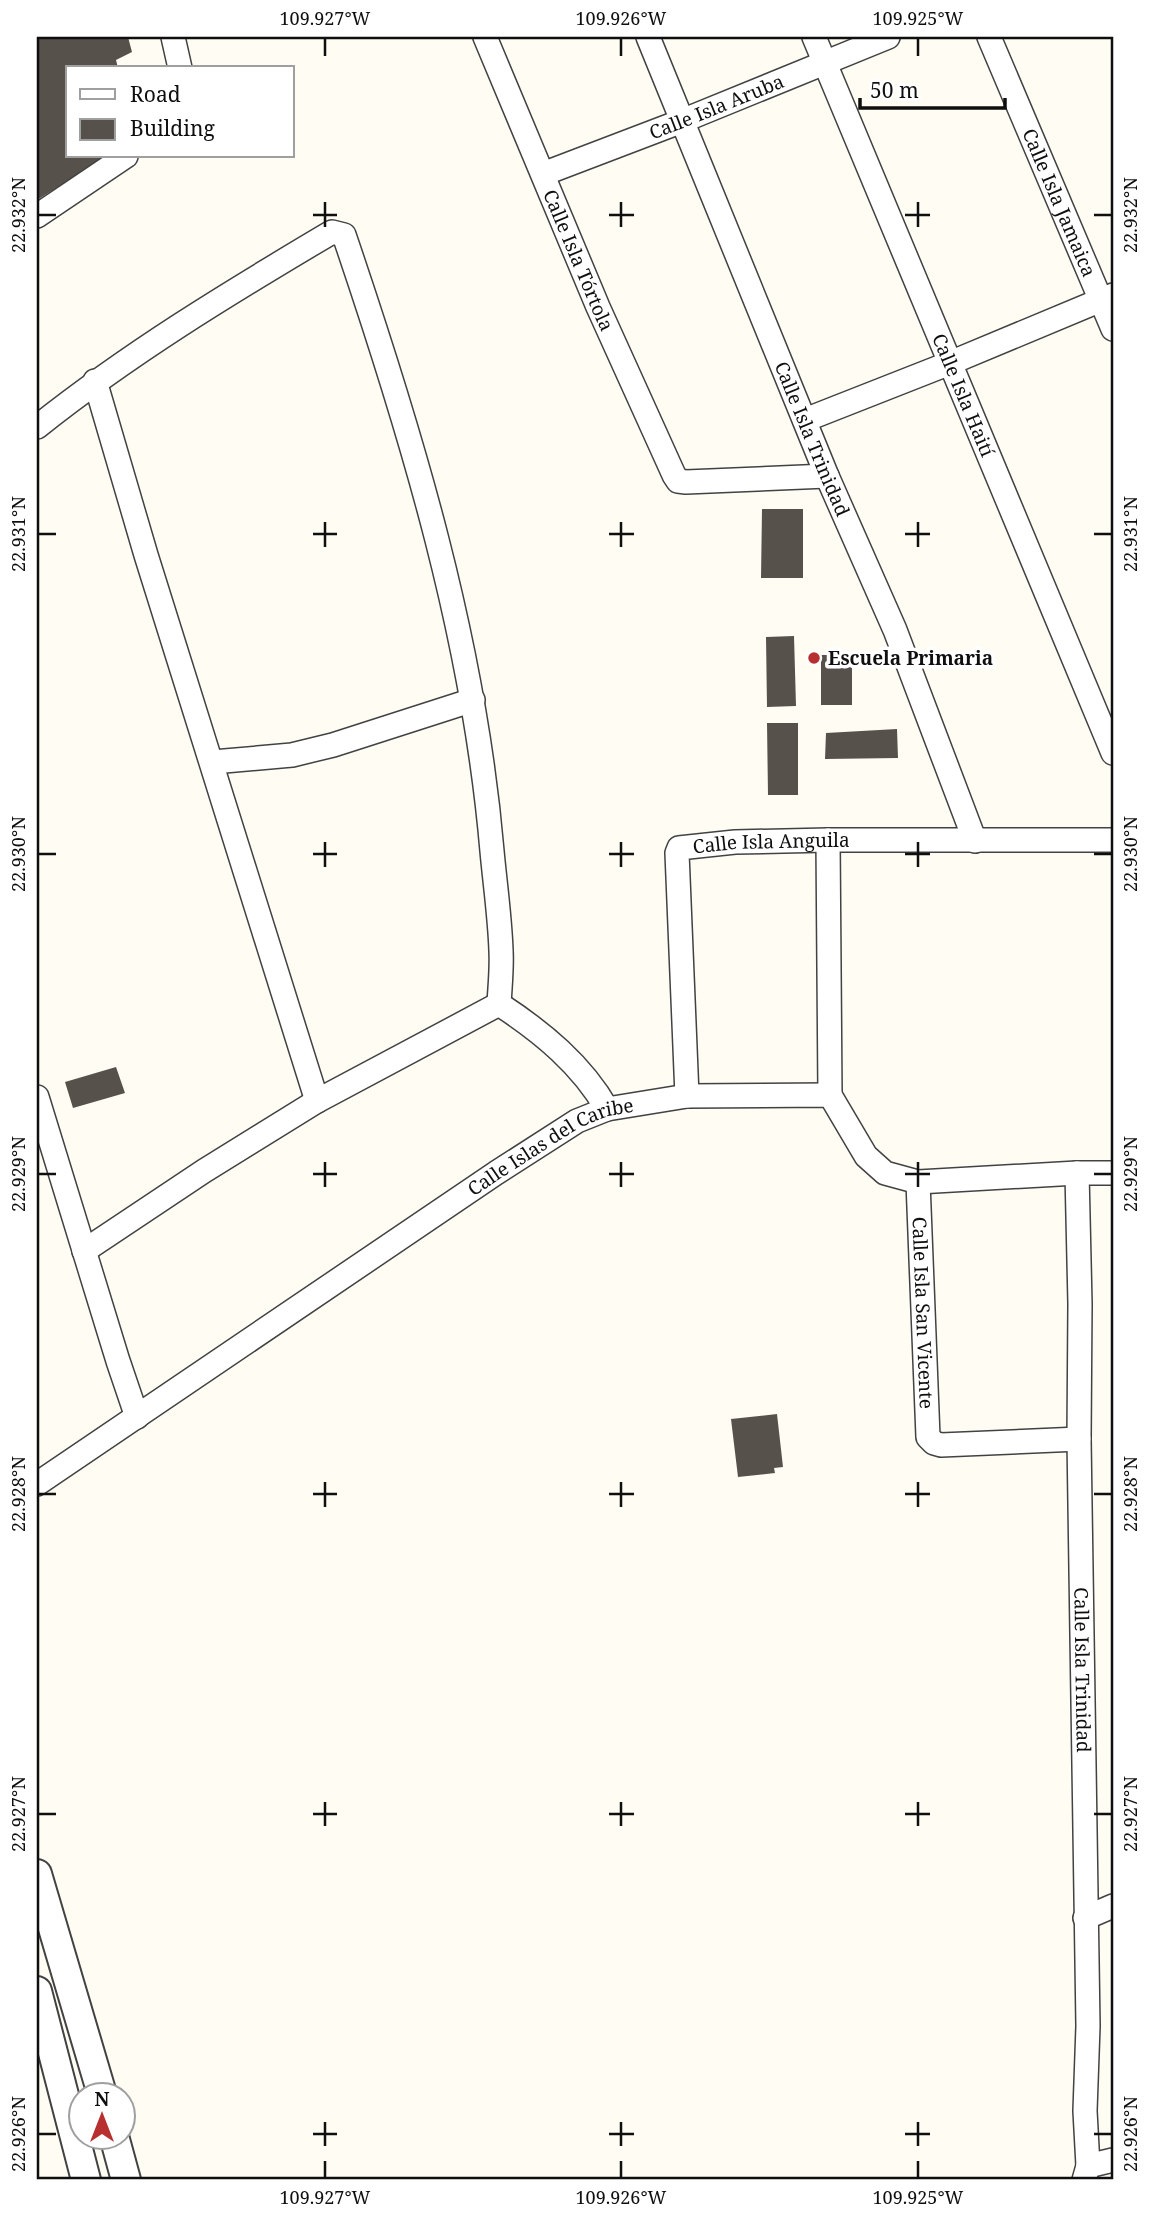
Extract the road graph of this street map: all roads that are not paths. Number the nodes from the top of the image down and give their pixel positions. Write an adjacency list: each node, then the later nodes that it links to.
1 (173, 37): 8 (street)
2 (485, 37): 11 (street, Calle Isla Tórtola)
3 (648, 37): 9 (street, Calle Isla Trinidad)
4 (814, 37): 7 (street, Calle Isla Haití)
5 (888, 37): 7 (street, Calle Isla Aruba)
6 (989, 37): 13 (street, Calle Isla Jamaica)
7 (825, 63): 9 (street, Calle Isla Aruba); 15 (street, Calle Isla Haití)
8 (180, 66)
9 (682, 121): 11 (street, Calle Isla Aruba); 17 (street, Calle Isla Trinidad)
10 (123, 158): 12 (street)
11 (542, 174): 19 (street, Calle Isla Tórtola)
12 (37, 216)
13 (1107, 298): 14 (street, Calle Isla Jamaica); 15 (street)
14 (1113, 329)
15 (950, 363): 17 (street); 21 (street, Calle Isla Haití)
16 (95, 381): 18 (street); 20 (street); 22 (street)
17 (805, 420): 19 (street, Calle Isla Trinidad)
18 (37, 427)
19 (827, 476): 25 (street, Calle Isla Trinidad)
20 (473, 700): 22 (street); 26 (street)
21 (1113, 753)
22 (213, 762): 30 (street)
23 (828, 840): 25 (street, Calle Isla Anguila); 27 (street); 28 (street, Calle Isla Anguila)
24 (1113, 840): 25 (street, Calle Isla Anguila)
25 (975, 841)
26 (499, 1004): 30 (street); 31 (street)
27 (830, 1095): 28 (street, Calle Islas del Caribe); 34 (street)
28 (687, 1096): 31 (street, Calle Islas del Caribe)
29 (37, 1097): 35 (street)
30 (317, 1101): 35 (street)
31 (607, 1109): 36 (street, Calle Islas del Caribe)
32 (1077, 1173): 33 (street); 34 (street); 37 (street, Calle Isla Trinidad)
33 (1113, 1173)
34 (918, 1182): 37 (street, Calle Isla San Vicente)
35 (84, 1251): 36 (street)
36 (137, 1417): 38 (street, Calle Islas del Caribe)
37 (1079, 1439): 41 (street, Calle Isla Trinidad)
38 (37, 1484)
39 (37, 1874): 43 (street)
40 (1113, 1906): 41 (street)
41 (1085, 1918): 46 (street, Calle Isla Trinidad)
42 (37, 1991): 47 (street)
43 (98, 2080)
44 (118, 2150): 48 (street)
45 (1113, 2160): 46 (street)
46 (1086, 2173)
47 (86, 2180)
48 (126, 2180)

